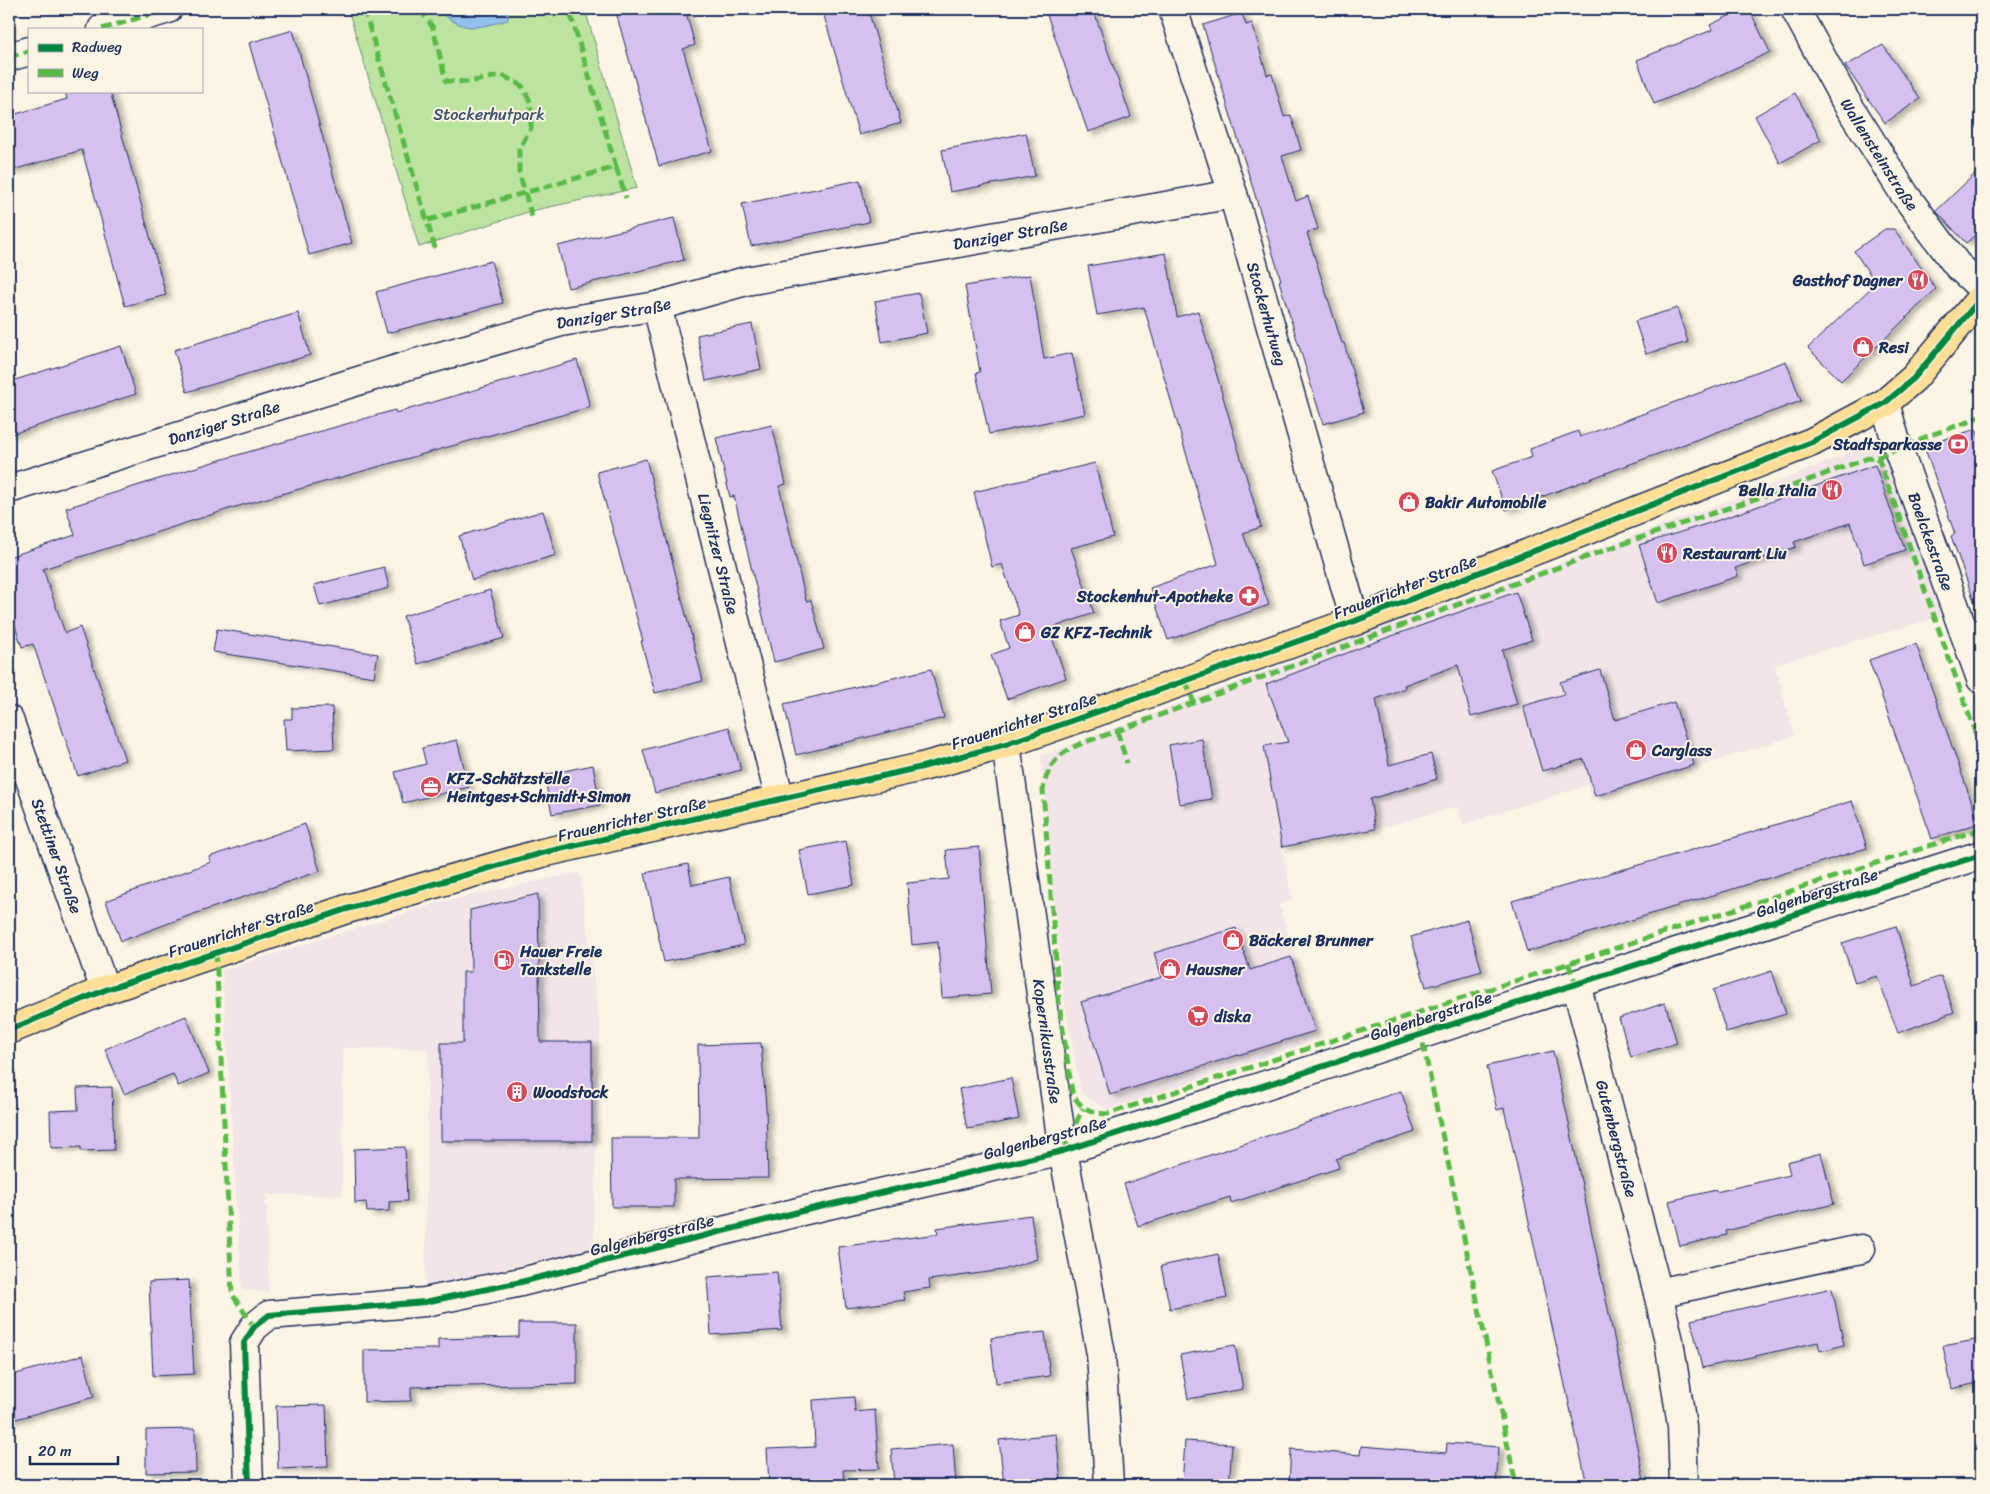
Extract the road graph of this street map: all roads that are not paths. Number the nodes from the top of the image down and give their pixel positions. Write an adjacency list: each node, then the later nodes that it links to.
1 (168, 9): 4 (street)
2 (1173, 9): 7 (street, Stockerhutweg)
3 (1795, 9): 8 (street, Wallensteinstraße)
4 (105, 28)
5 (28, 51): 6 (street)
6 (9, 57)
7 (1233, 194): 10 (street, Danziger Straße); 13 (street, Stockerhutweg)
8 (1981, 287)
9 (1981, 298): 11 (main road, Frauenrichter Straße)
10 (657, 306): 12 (street, Danziger Straße); 17 (street, Liegnitzer Straße)
11 (1885, 403): 13 (main road, Frauenrichter Straße); 14 (street, Boelckestraße)
12 (9, 489)
13 (1355, 621): 16 (main road, Frauenrichter Straße)
14 (1981, 679)
15 (9, 720): 20 (street, Stettiner Straße)
16 (1006, 744): 17 (main road, Frauenrichter Straße); 22 (street, Kopernikusstraße)
17 (780, 800): 20 (main road, Frauenrichter Straße)
18 (1981, 855): 19 (street, Galgenbergstraße)
19 (1576, 984): 22 (street, Galgenbergstraße); 24 (street, Gutenbergstraße)
20 (105, 990): 21 (main road, Frauenrichter Straße)
21 (9, 1030)
22 (1063, 1151): 25 (street, Galgenbergstraße); 26 (street, Kopernikusstraße)
23 (1861, 1249): 24 (street)
24 (1658, 1293): 27 (street, Gutenbergstraße)
25 (249, 1485)
26 (1109, 1485)
27 (1684, 1485)

